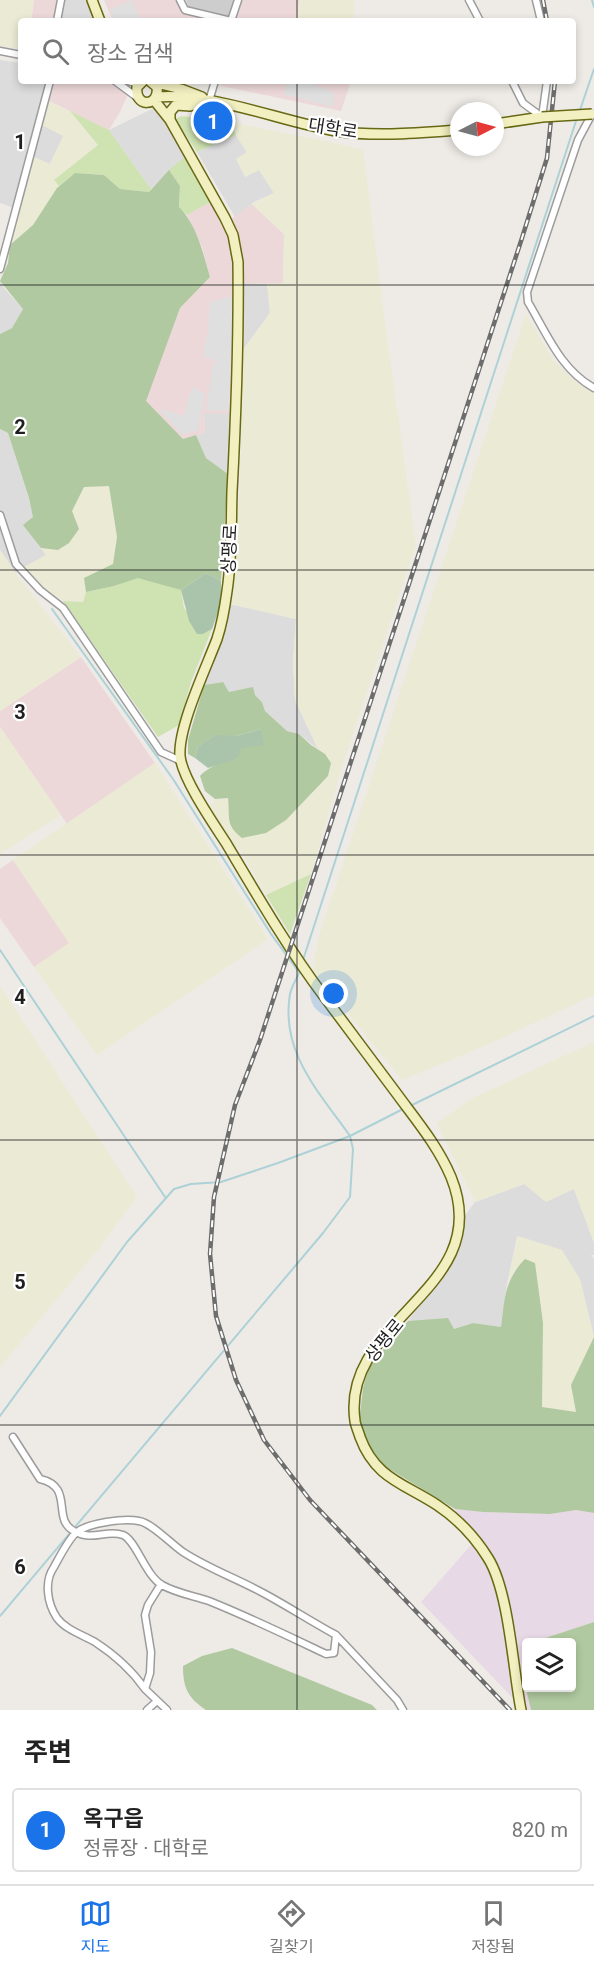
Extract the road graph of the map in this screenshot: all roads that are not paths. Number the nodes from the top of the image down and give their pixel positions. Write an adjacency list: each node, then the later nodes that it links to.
1 (61, 0): 7 (street)
2 (92, 0): 8 (main road)
3 (180, 0): 9 (street)
4 (238, 0): 10 (street)
5 (469, 0): 11 (street)
6 (536, 0): 12 (street)
7 (58, 18)
8 (99, 18)
9 (218, 18)
10 (232, 18)
11 (478, 18)
12 (540, 18)
13 (0, 51): 14 (street)
14 (18, 54)
15 (49, 84): 31 (street)
16 (119, 84): 23 (street)
17 (138, 84): 23 (main road)
18 (154, 84): 24 (main road)
19 (162, 84): 25 (main road, 대학로)
20 (214, 84): 25 (street)
21 (514, 84): 27 (street)
22 (547, 84): 27 (street)
23 (138, 98): 24 (main road, 대학로)
24 (155, 99): 25 (main road, 대학로); 28 (main road, 상평로)
25 (209, 101): 28 (main road); 30 (main road, 대학로)
26 (593, 114): 27 (main road, bridge); 32 (street)
27 (542, 117): 29 (main road)
28 (170, 120): 34 (main road, 상평로)
29 (504, 123)
30 (450, 131)
31 (0, 269)
32 (594, 388)
33 (0, 515): 34 (street)
34 (181, 761): 44 (main road, 상평로)
35 (13, 1437): 36 (street)
36 (76, 1533): 37 (street); 38 (street); 39 (street)
37 (161, 1584): 38 (street); 39 (street)
38 (336, 1635): 43 (street)
39 (145, 1689): 40 (street)
40 (157, 1701): 41 (street); 42 (street)
41 (147, 1710)
42 (166, 1710)
43 (404, 1710)
44 (521, 1710)

